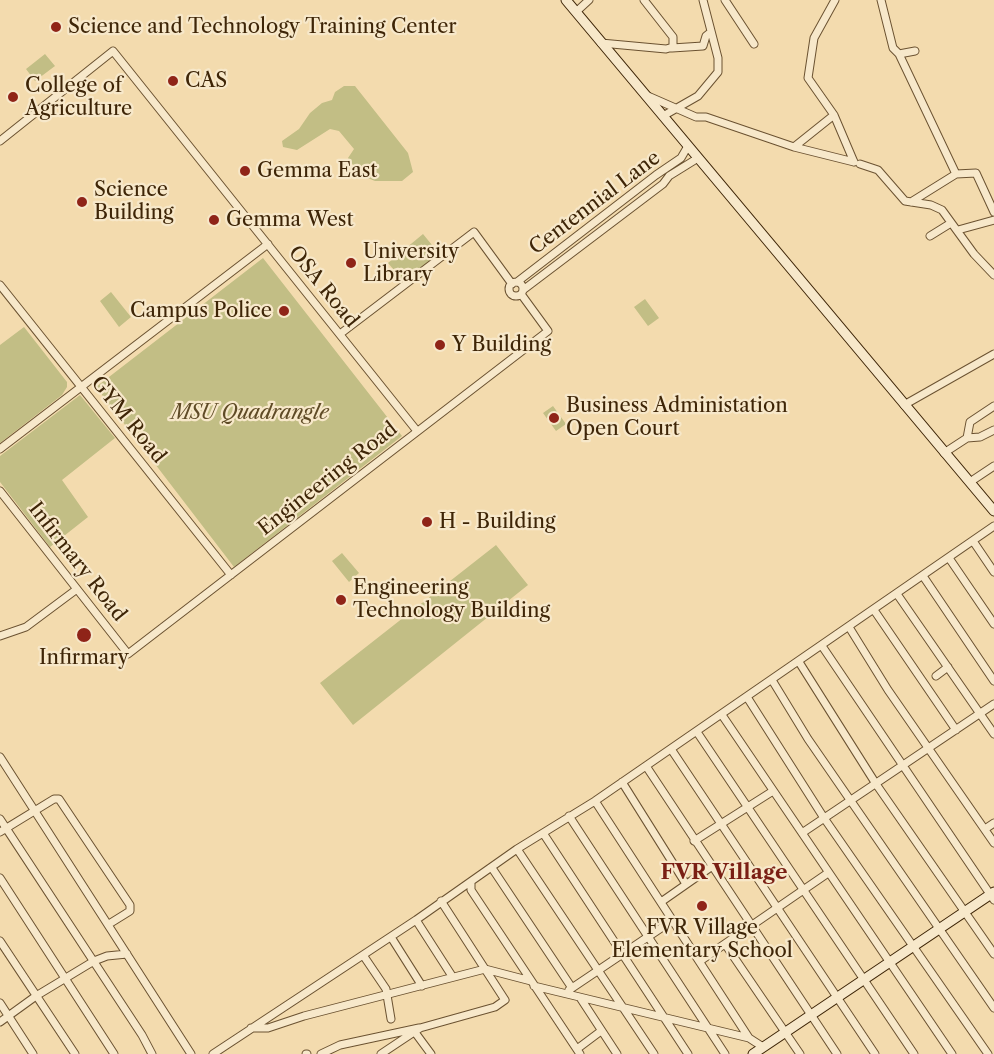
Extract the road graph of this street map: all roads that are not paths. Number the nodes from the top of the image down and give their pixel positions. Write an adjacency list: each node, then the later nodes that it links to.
1 (566, 0): 8 (street)
2 (589, 0): 8 (street)
3 (644, 0): 12 (street)
4 (703, 0): 9 (street)
5 (725, 0): 11 (street)
6 (835, 0): 17 (street)
7 (880, 0): 14 (street)
8 (576, 12): 10 (street)
9 (711, 32): 12 (street); 16 (street)
10 (601, 43): 12 (street); 15 (street)
11 (754, 44)
12 (672, 48)
13 (915, 51): 14 (street)
14 (899, 54): 26 (street)
15 (646, 95): 16 (street); 18 (street)
16 (676, 110): 18 (street); 21 (street)
17 (834, 115): 21 (street); 21 (street)
18 (663, 116): 20 (street)
19 (0, 141): 39 (street, OSA Road)
20 (688, 146): 22 (street); 23 (street, Centennial Lane)
21 (794, 147)
22 (698, 158): 23 (street, Centennial Lane); 49 (street)
23 (683, 161): 25 (street, Centennial Lane)
24 (860, 164): 31 (street)
25 (674, 168): 27 (street, Centennial Lane); 28 (street, Centennial Lane)
26 (956, 174): 31 (street); 32 (street)
27 (656, 175): 28 (street); 29 (street, Centennial Lane)
28 (663, 183): 30 (street, Centennial Lane)
29 (629, 195): 30 (street); 35 (street, Centennial Lane)
30 (636, 204): 37 (street, Centennial Lane)
31 (909, 204): 34 (street)
32 (994, 212)
33 (994, 220): 36 (street)
34 (951, 222): 36 (street); 38 (street)
35 (591, 224): 37 (street); 40 (street, Centennial Lane)
36 (958, 230): 42 (street)
37 (598, 233): 41 (street, Centennial Lane)
38 (930, 236)
39 (268, 244): 46 (street, OSA Road); 48 (street)
40 (556, 251): 41 (street); 43 (street, Centennial Lane)
41 (563, 260): 45 (street, Centennial Lane)
42 (994, 275)
43 (514, 283): 45 (street); 45 (street); 46 (street)
44 (0, 285): 48 (street, GYM Road)
45 (522, 292): 52 (street, Engineering Road)
46 (340, 334): 52 (street, OSA Road)
47 (994, 354): 49 (street)
48 (81, 387): 54 (street); 64 (street, GYM Road)
49 (904, 405): 55 (street)
50 (994, 406): 53 (street)
51 (994, 430): 53 (street)
52 (417, 431): 64 (street, Engineering Road)
53 (967, 438): 55 (street)
54 (0, 449)
55 (944, 453): 57 (street)
56 (994, 466): 57 (street)
57 (970, 482): 59 (street)
58 (0, 491): 66 (street, Infirmary Road)
59 (994, 511)
60 (994, 526): 61 (street)
61 (973, 541): 62 (street); 63 (street)
62 (949, 558): 65 (street); 69 (street)
63 (994, 572)
64 (231, 575): 73 (street, Engineering Road)
65 (923, 576): 67 (street); 78 (street)
66 (77, 589): 71 (street); 73 (street, Infirmary Road)
67 (897, 594): 68 (street); 75 (street)
68 (874, 610): 70 (street); 83 (street)
69 (994, 624)
70 (849, 627): 72 (street); 86 (street)
71 (0, 636)
72 (822, 646): 74 (street); 89 (street)
73 (128, 654)
74 (799, 662): 77 (street); 92 (street)
75 (948, 667): 76 (street); 81 (street)
76 (936, 676)
77 (772, 680): 79 (street); 94 (street)
78 (994, 681)
79 (747, 697): 82 (street); 99 (street)
80 (994, 704): 81 (street)
81 (980, 713): 83 (street); 85 (street)
82 (722, 715): 84 (street); 93 (street)
83 (956, 730): 86 (street)
84 (697, 732): 87 (street); 96 (street)
85 (994, 734)
86 (929, 748): 89 (street); 103 (street)
87 (671, 749): 90 (street); 102 (street)
88 (0, 757): 97 (street)
89 (903, 765): 92 (street); 117 (street)
90 (646, 766): 91 (street); 107 (street)
91 (622, 782): 95 (street); 114 (street)
92 (876, 784): 94 (street); 121 (street)
93 (773, 791): 96 (street); 106 (street)
94 (852, 800): 99 (street); 126 (street)
95 (595, 801): 98 (street); 119 (street)
96 (748, 810): 102 (street); 116 (street)
97 (33, 811): 104 (street); 124 (street); 124 (street)
98 (570, 816): 105 (street); 127 (street)
99 (825, 818): 106 (street); 131 (street)
100 (0, 819): 104 (street)
101 (994, 823): 103 (street)
102 (722, 826): 107 (street); 120 (street)
103 (985, 829): 108 (street)
104 (3, 830): 136 (street)
105 (543, 832): 109 (street); 135 (street)
106 (802, 833): 112 (street)
107 (694, 841): 110 (street)
108 (994, 843)
109 (516, 849): 111 (street); 140 (street)
110 (711, 867): 114 (street); 125 (street)
111 (492, 868): 115 (street); 146 (street)
112 (828, 873): 116 (street); 138 (street)
113 (0, 878): 142 (street)
114 (686, 884): 119 (street)
115 (471, 886): 118 (street); 144 (street)
116 (803, 890): 120 (street); 143 (street)
117 (993, 895): 121 (street)
118 (441, 901): 122 (street); 139 (street)
119 (661, 902): 123 (street)
120 (776, 909): 125 (street); 149 (street)
121 (965, 912): 126 (street); 133 (street)
122 (416, 920): 128 (street); 141 (street)
123 (673, 920): 127 (street); 137 (street)
124 (109, 924): 132 (street)
125 (752, 924): 130 (street); 155 (street)
126 (939, 929): 131 (street); 154 (street)
127 (649, 936): 135 (street); 161 (street)
128 (391, 937): 134 (street); 145 (street)
129 (0, 941): 150 (street)
130 (725, 944): 137 (street); 164 (street)
131 (915, 946): 138 (street); 187 (street)
132 (127, 954): 136 (street); 172 (street)
133 (994, 954)
134 (363, 955): 148 (street); 160 (street)
135 (622, 956): 140 (street); 157 (street)
136 (94, 961): 142 (street); 171 (street)
137 (700, 961): 165 (street)
138 (888, 962): 143 (street); 186 (street)
139 (485, 969): 141 (street); 144 (street); 162 (street)
140 (598, 972): 146 (street); 153 (street)
141 (452, 976): 145 (street)
142 (64, 978): 150 (street); 170 (street)
143 (864, 978): 149 (street); 185 (street)
144 (533, 983): 147 (street); 167 (street)
145 (422, 986): 148 (street)
146 (572, 988): 147 (street)
147 (564, 993): 151 (street)
148 (387, 994): 158 (street); 160 (street)
149 (837, 995): 155 (street); 184 (street)
150 (36, 996): 156 (street); 169 (street)
151 (581, 999): 153 (street); 163 (street)
152 (0, 1003): 156 (street)
153 (621, 1006): 157 (street); 179 (street)
154 (994, 1008)
155 (811, 1013): 164 (street); 183 (street)
156 (8, 1016): 159 (street); 168 (street)
157 (664, 1017): 161 (street); 180 (street)
158 (391, 1019)
159 (0, 1022)
160 (251, 1028): 173 (street)
161 (710, 1029): 165 (street); 181 (street)
162 (417, 1030): 174 (street); 175 (street); 177 (street)
163 (601, 1031): 167 (street); 178 (street)
164 (786, 1031): 166 (street); 182 (street)
165 (750, 1038): 166 (street)
166 (758, 1051)
167 (578, 1052)
168 (33, 1054)
169 (75, 1054)
170 (114, 1054)
171 (152, 1054)
172 (191, 1054)
173 (213, 1054)
174 (321, 1054)
175 (381, 1054): 176 (street)
176 (389, 1054)
177 (430, 1054)
178 (618, 1054)
179 (654, 1054)
180 (688, 1054)
181 (725, 1054)
182 (800, 1054)
183 (837, 1054)
184 (875, 1054)
185 (914, 1054)
186 (952, 1054)
187 (988, 1054)

